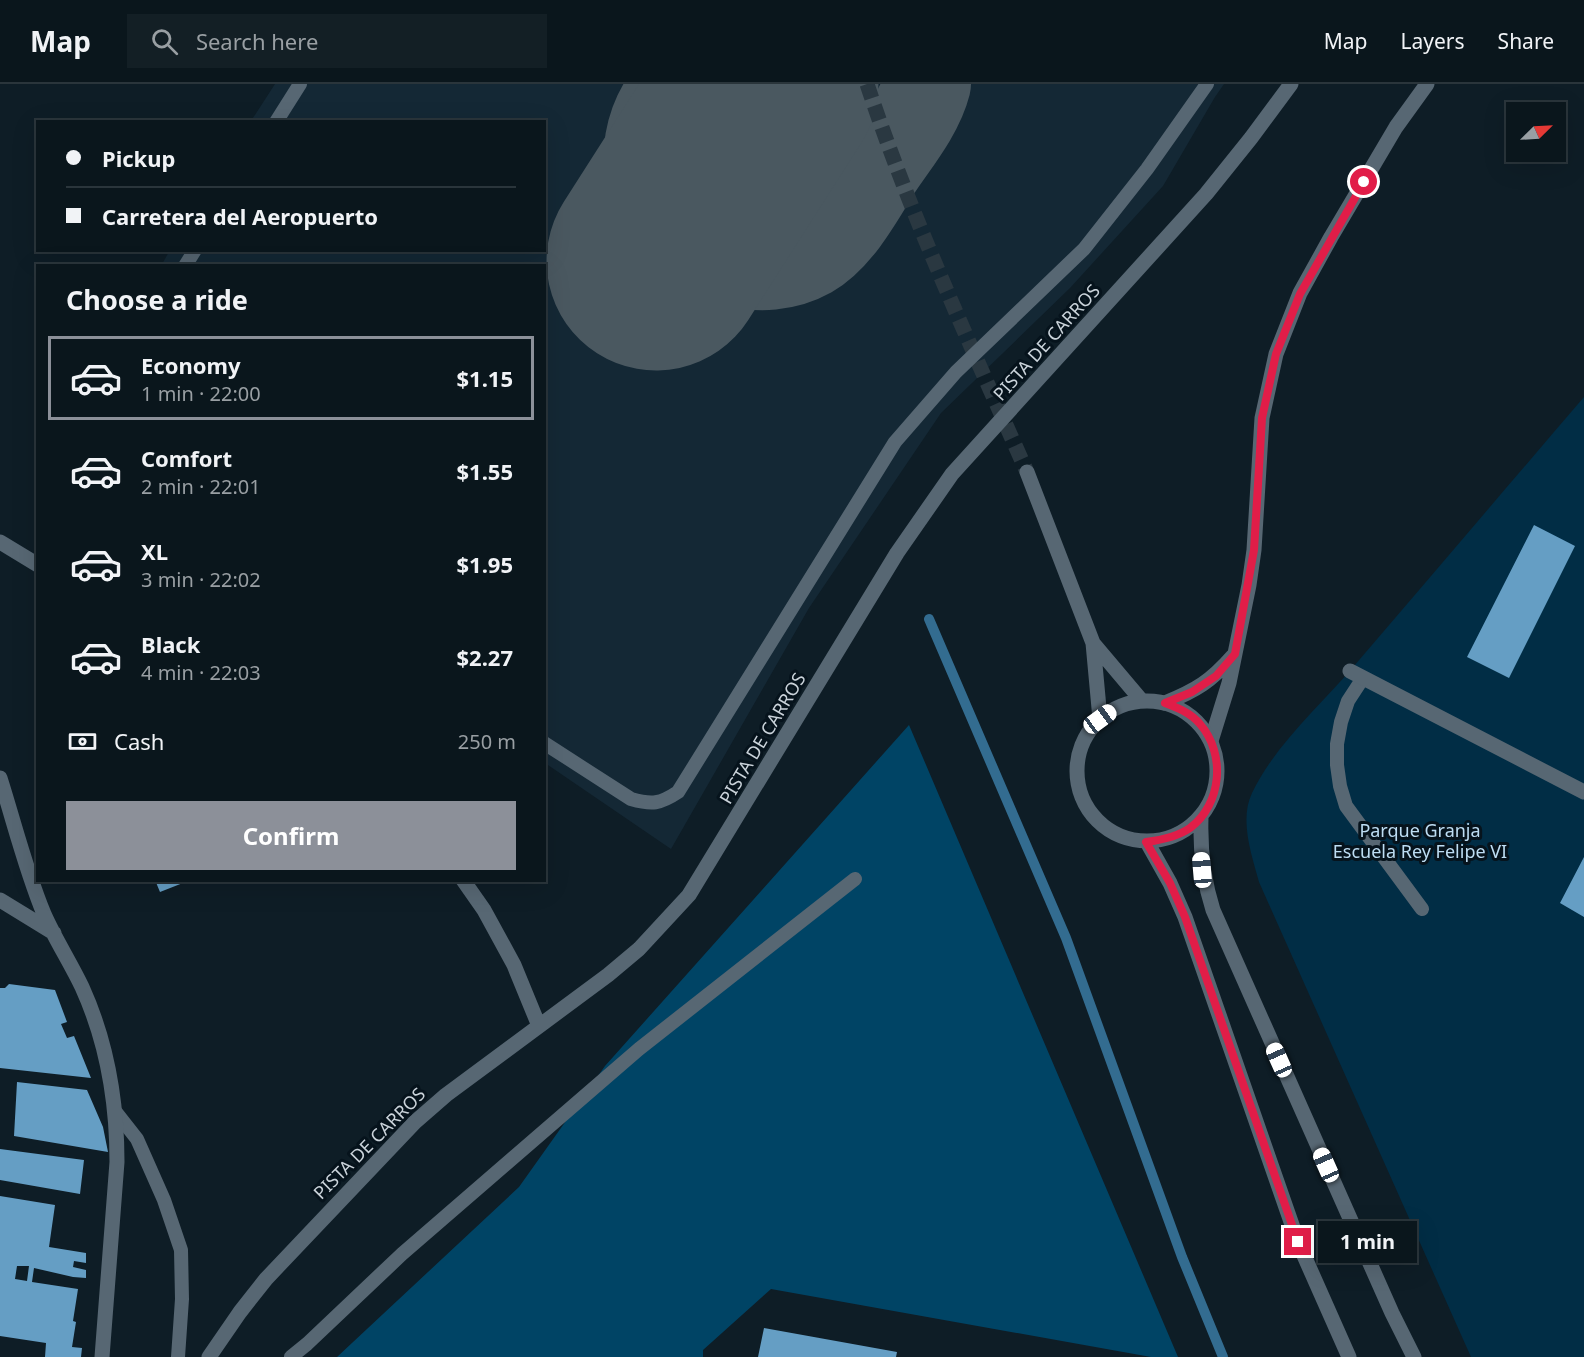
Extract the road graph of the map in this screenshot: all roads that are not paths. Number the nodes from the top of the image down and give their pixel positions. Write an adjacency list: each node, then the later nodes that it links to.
1 (300, 84): 5 (lane)
2 (1207, 84): 16 (lane)
3 (1291, 84): 26 (street, PISTA DE CARROS)
4 (1427, 84): 10 (street)
5 (277, 120)
6 (1027, 472): 9 (street)
7 (0, 542): 8 (street)
8 (36, 564)
9 (1093, 643): 12 (street); 14 (street)
10 (1235, 654): 13 (street); 15 (street)
11 (1357, 674): 18 (street); 24 (lane)
12 (1142, 701): 13 (street); 14 (street)
13 (1165, 703): 15 (street)
14 (1100, 719): 20 (street)
15 (1211, 741): 19 (street)
16 (546, 744)
17 (0, 778): 25 (street)
18 (1584, 792)
19 (1201, 818): 20 (street); 33 (street)
20 (1146, 842): 32 (street)
21 (855, 879): 31 (lane)
22 (464, 882): 26 (street)
23 (0, 900): 25 (street)
24 (1422, 909)
25 (54, 933): 27 (street)
26 (539, 1026): 30 (street, PISTA DE CARROS)
27 (115, 1111): 28 (street); 29 (lane)
28 (102, 1357)
29 (178, 1357)
30 (209, 1357)
31 (291, 1357)
32 (1349, 1357)
33 (1414, 1357)

